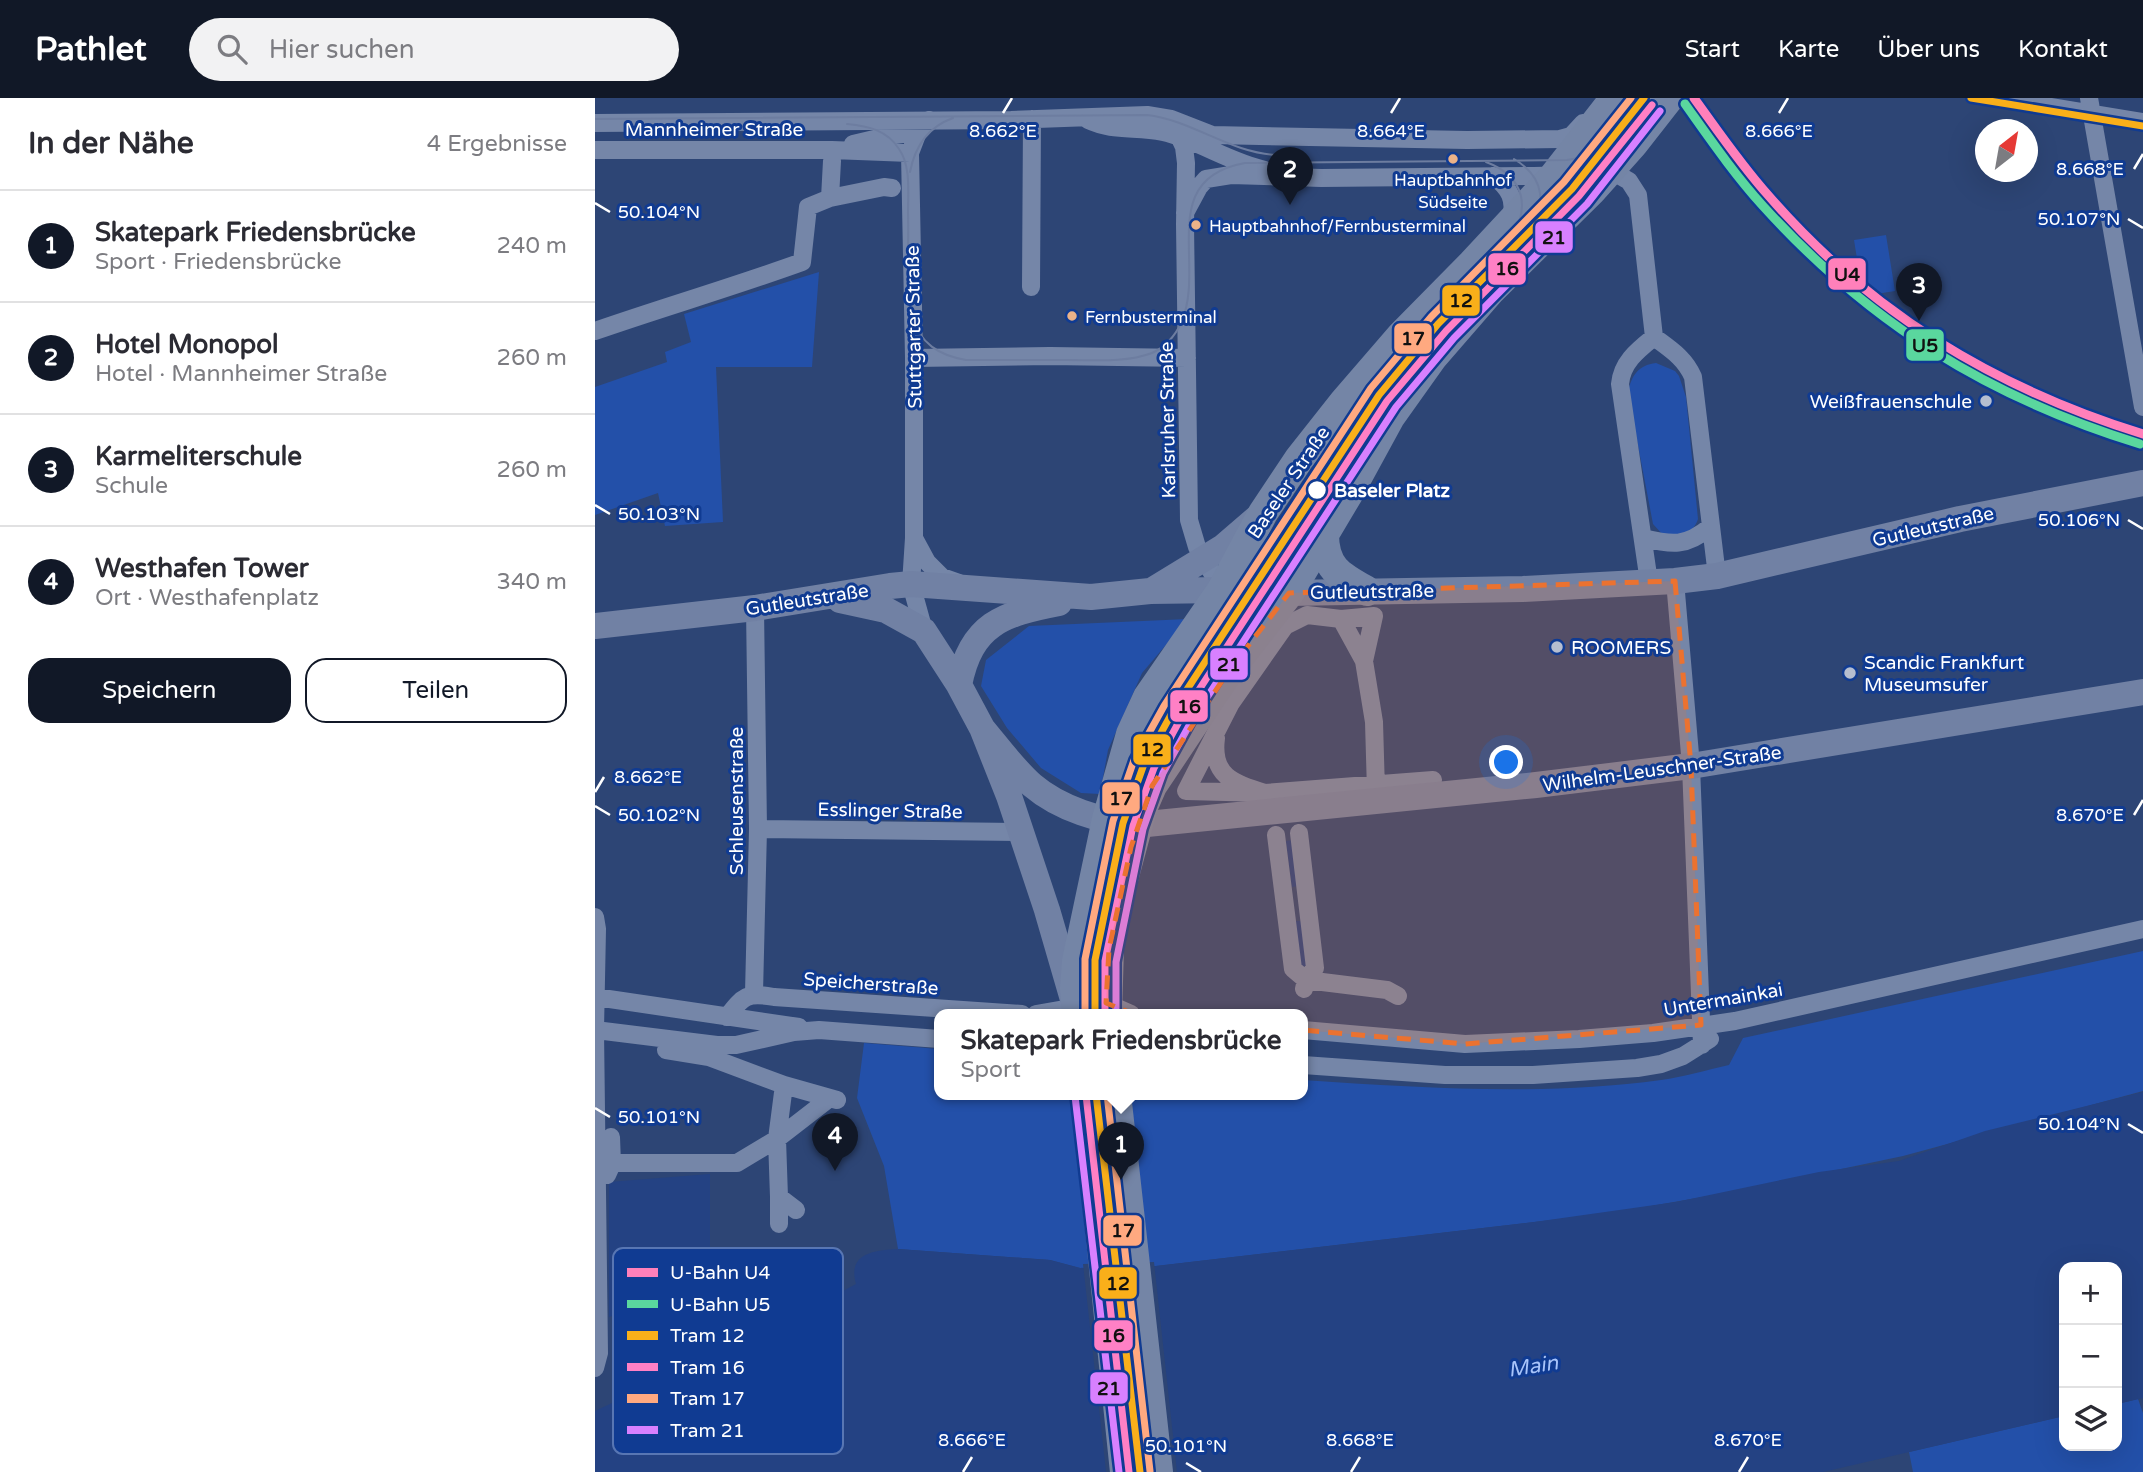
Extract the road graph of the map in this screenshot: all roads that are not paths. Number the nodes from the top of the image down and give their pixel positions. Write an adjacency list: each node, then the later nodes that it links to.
1 (1602, 98): 13 (street, Mannheimer Straße)
2 (1615, 98): 18 (main road, Baseler Straße)
3 (1669, 98): 19 (main road)
4 (1996, 98): 5 (street)
5 (2091, 106): 9 (street); 32 (street)
6 (1032, 119): 7 (street, Mannheimer Straße); 11 (street, Mannheimer Straße); 27 (street)
7 (1085, 119): 8 (street, Mannheimer Straße); 12 (street, Mannheimer Straße)
8 (1171, 119): 12 (street, Karlsruher Straße); 13 (street, Mannheimer Straße)
9 (2143, 122)
10 (595, 123): 11 (street, Mannheimer Straße)
11 (923, 126): 15 (street, Stuttgarter Straße); 16 (street, Mannheimer Straße)
12 (1179, 137): 17 (street, Mannheimer Straße); 25 (street, Karlsruher Straße)
13 (1254, 137): 17 (street)
14 (595, 150): 16 (street, Mannheimer Straße)
15 (910, 153): 16 (street, Mannheimer Straße); 30 (street, Stuttgarter Straße)
16 (832, 161): 23 (street); 24 (street)
17 (1254, 167): 21 (street, Mannheimer Straße)
18 (1562, 167): 19 (street, Mannheimer Straße); 20 (street, Mannheimer Straße); 26 (main road, Baseler Straße)
19 (1610, 170): 29 (street); 36 (main road)
20 (1493, 176): 21 (street, Mannheimer Straße); 26 (street)
21 (1321, 178): 25 (street, Mannheimer Straße)
22 (892, 188): 23 (street)
23 (857, 193): 24 (street)
24 (830, 198): 28 (street)
25 (1185, 213): 31 (street, Karlsruher Straße)
26 (1507, 227): 34 (main road, Baseler Straße)
27 (1031, 287)
28 (595, 331)
29 (1654, 337): 35 (street); 38 (street)
30 (914, 358): 31 (street); 37 (street, Stuttgarter Straße)
31 (1187, 358): 39 (street, Karlsruher Straße)
32 (2143, 407)
33 (2143, 483): 40 (main road, Gutleutstraße)
34 (1263, 513): 39 (main road); 45 (main road, Baseler Straße)
35 (1710, 527): 38 (street); 40 (street)
36 (1325, 534): 49 (main road); 50 (main road)
37 (914, 538): 43 (street, Stuttgarter Straße); 44 (street)
38 (1643, 538): 42 (street)
39 (1204, 559): 45 (street, Karlsruher Straße); 46 (main road)
40 (1717, 576): 41 (main road, Gutleutstraße)
41 (1675, 581): 42 (main road, Gutleutstraße); 61 (street)
42 (1649, 582): 49 (main road, Gutleutstraße)
43 (911, 584): 44 (main road, Gutleutstraße); 47 (main road, Gutleutstraße); 54 (street, Stuttgarter Straße)
44 (972, 588): 48 (main road, Gutleutstraße)
45 (1222, 590): 46 (main road, Gutleutstraße); 50 (main road, Gutleutstraße); 56 (main road); 65 (main road)
46 (1150, 591): 48 (main road, Gutleutstraße)
47 (828, 597): 51 (main road, Gutleutstraße); 54 (main road, Stuttgarter Straße)
48 (1091, 597): 57 (main road)
49 (1371, 603): 50 (main road, Gutleutstraße); 52 (street, Gutleutstraße); 55 (street)
50 (1302, 606): 52 (street, Gutleutstraße); 56 (main road); 60 (street)
51 (755, 608): 53 (main road, Gutleutstraße); 67 (street, Schleusenstraße)
52 (1340, 615): 55 (street)
53 (595, 626)
54 (924, 631): 57 (main road, Stuttgarter Straße)
55 (1364, 661): 63 (street)
56 (1230, 669): 66 (main road)
57 (959, 685): 59 (main road, Stuttgarter Straße)
58 (2143, 692): 61 (main road, Wilhelm-Leuschner-Straße)
59 (982, 728): 65 (main road, Stuttgarter Straße); 68 (main road, Stuttgarter Straße)
60 (1217, 731): 64 (street); 64 (street)
61 (1691, 766): 66 (main road, Wilhelm-Leuschner-Straße); 85 (street)
62 (1433, 780): 63 (street)
63 (1376, 788): 64 (street)
64 (1265, 793)
65 (1107, 820): 66 (main road); 81 (main road)
66 (1137, 825): 82 (main road)
67 (758, 829): 68 (street, Esslinger Straße); 76 (street, Schleusenstraße)
68 (1021, 832): 80 (main road)
69 (1299, 833): 71 (street)
70 (1276, 835): 72 (street)
71 (1309, 902): 72 (street); 75 (street)
72 (1284, 906): 75 (street)
73 (595, 917): 78 (street)
74 (2143, 929): 84 (street, Untermainkai)
75 (1313, 980): 77 (street)
76 (754, 993): 79 (street, Speicherstraße); 83 (street)
77 (1398, 996)
78 (596, 997): 83 (street); 86 (street)
79 (949, 1009)
80 (1076, 1009)
81 (1077, 1009)
82 (1115, 1009)
83 (726, 1017): 87 (street)
84 (1735, 1021): 85 (street, Untermainkai); 91 (street)
85 (1701, 1025): 88 (street, Untermainkai); 91 (street)
86 (595, 1030): 87 (street); 98 (street)
87 (819, 1030): 89 (street)
88 (1308, 1030)
89 (934, 1039)
90 (625, 1043): 93 (street)
91 (1702, 1045): 92 (street)
92 (1308, 1065)
93 (784, 1085): 97 (street); 97 (street)
94 (1087, 1100): 103 (main road)
95 (1117, 1100): 104 (main road)
96 (611, 1137): 98 (street)
97 (777, 1139): 98 (street); 99 (street)
98 (602, 1169): 102 (street)
99 (779, 1197): 100 (street); 101 (street)
100 (796, 1210)
101 (779, 1224)
102 (595, 1367)
103 (1125, 1472)
104 (1158, 1472)

